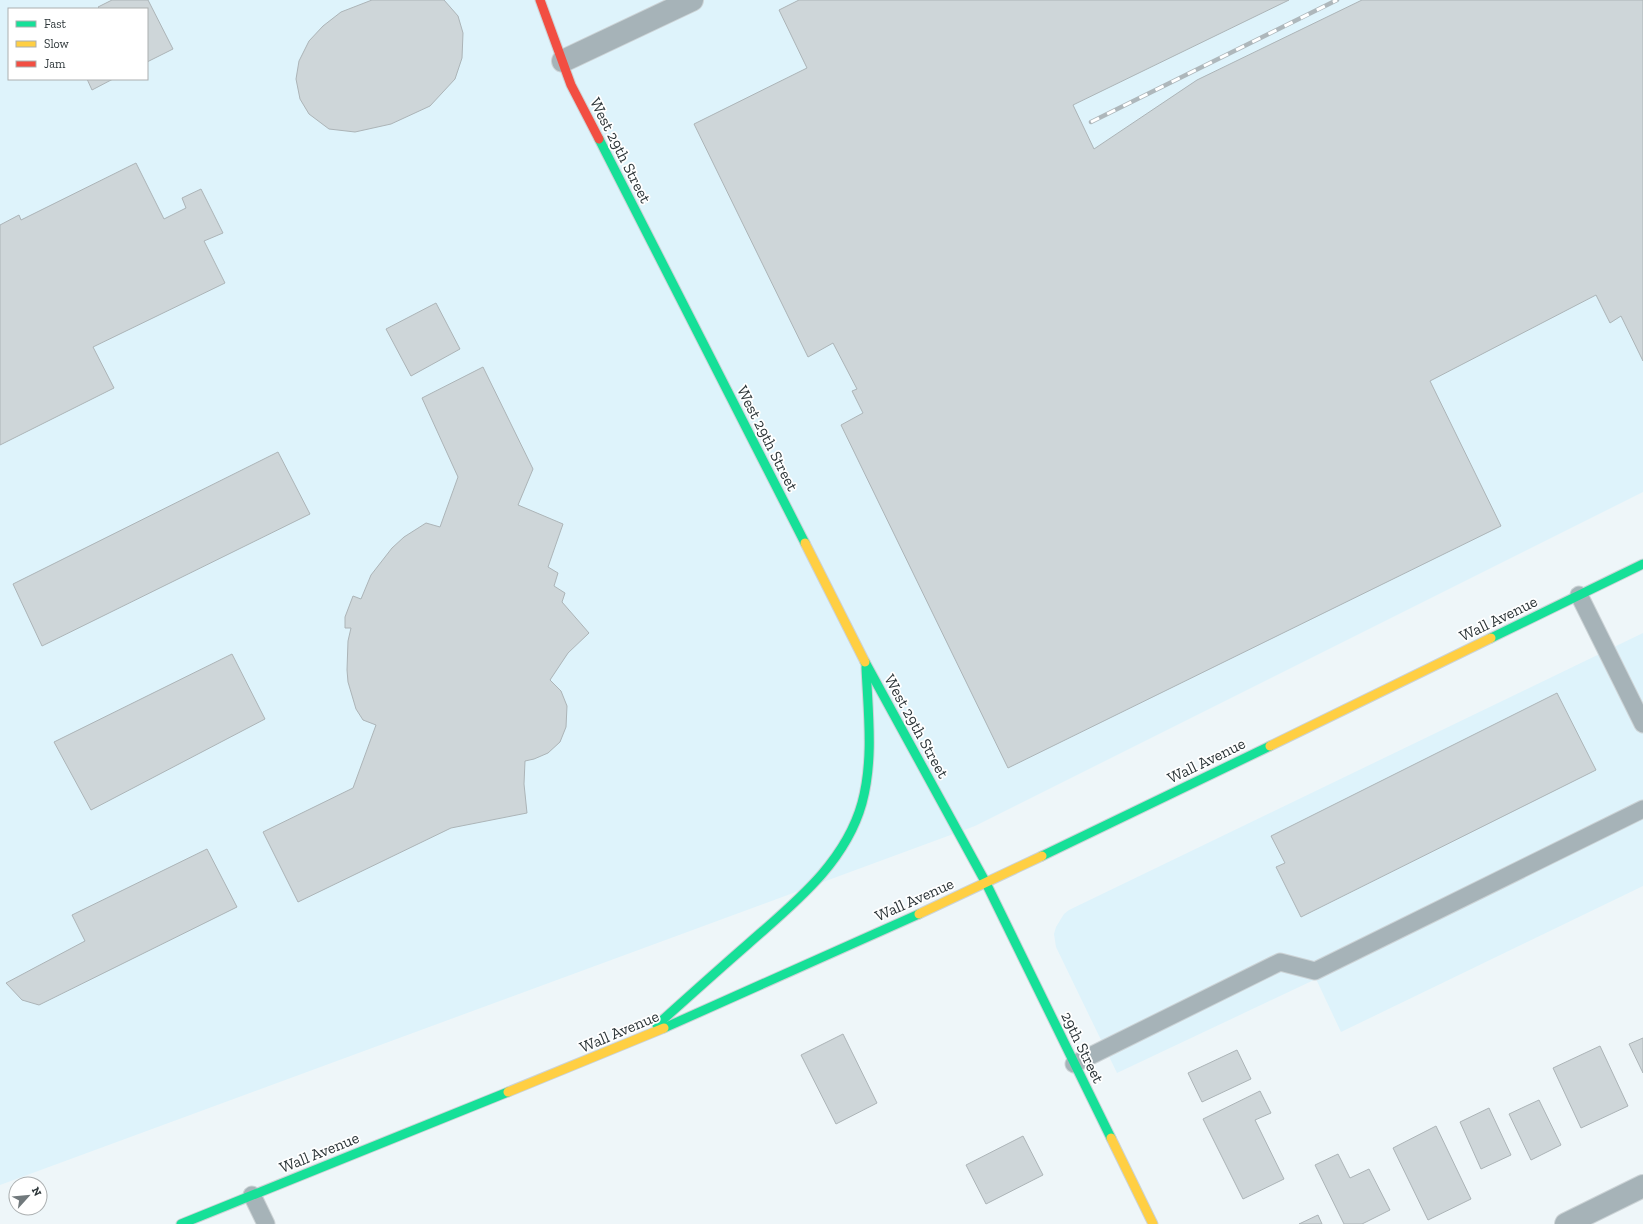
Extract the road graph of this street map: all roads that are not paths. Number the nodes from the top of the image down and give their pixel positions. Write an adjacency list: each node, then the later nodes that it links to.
1 (540, 0): 3 (main road, West 29th Street)
2 (692, 0): 3 (street)
3 (562, 61): 6 (main road, West 29th Street)
4 (1643, 564): 5 (main road, Wall Avenue)
5 (1579, 595): 7 (lane); 9 (main road, Wall Avenue)
6 (865, 661): 9 (main road, West 29th Street); 10 (main road)
7 (1643, 724)
8 (1643, 809): 11 (lane)
9 (986, 883): 10 (main road, Wall Avenue); 11 (main road, 29th Street)
10 (640, 1039): 13 (main road, Wall Avenue)
11 (1074, 1064): 16 (main road, 29th Street)
12 (1643, 1186): 17 (street)
13 (252, 1196): 14 (main road, Wall Avenue); 15 (lane)
14 (181, 1224)
15 (266, 1224)
16 (1153, 1224)
17 (1566, 1224)

